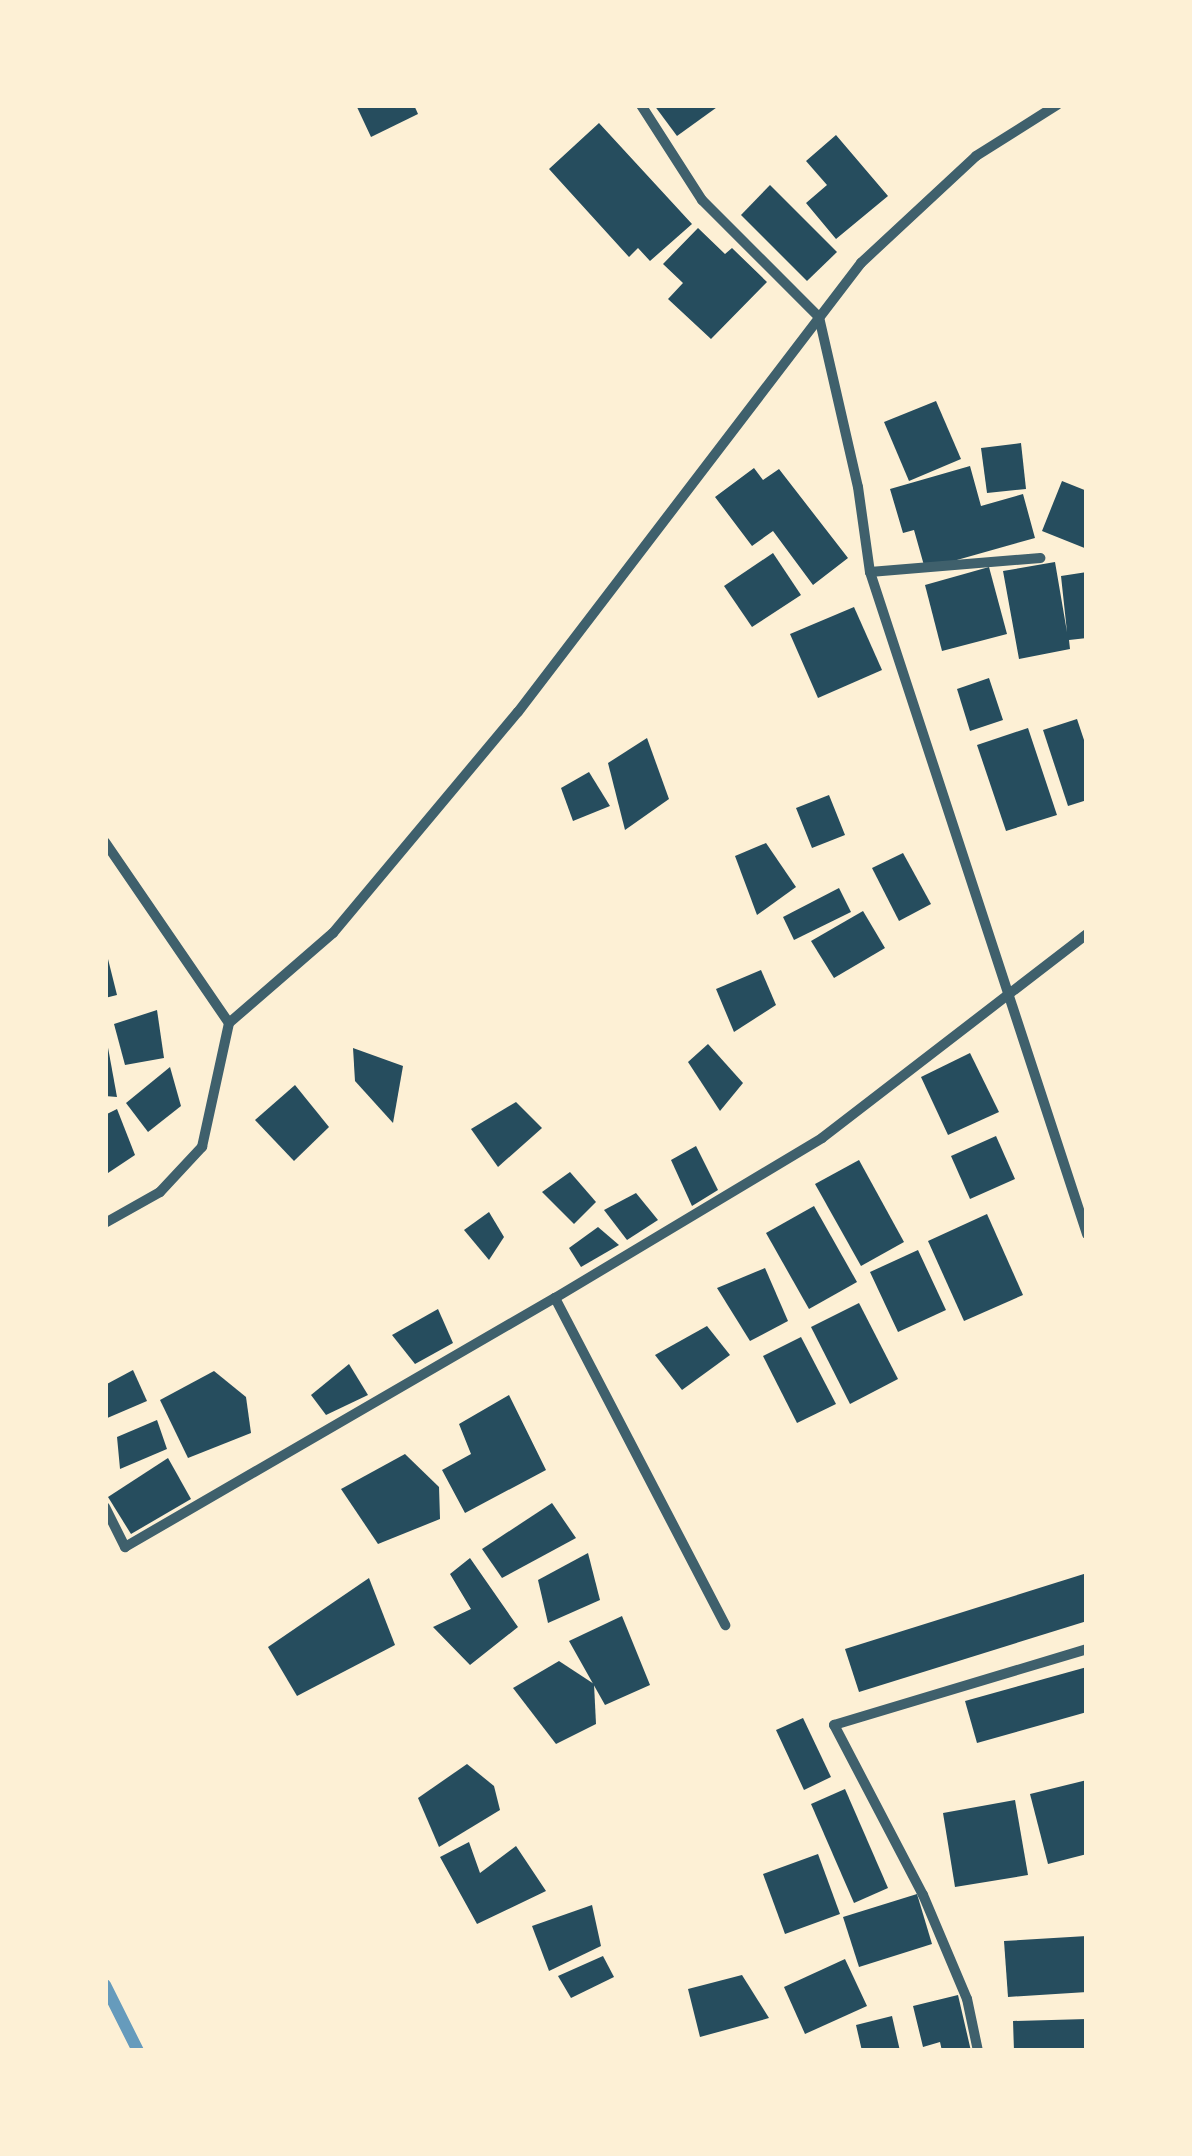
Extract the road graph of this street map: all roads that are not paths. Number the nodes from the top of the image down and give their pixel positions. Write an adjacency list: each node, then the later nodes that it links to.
1 (641, 105): 3 (street)
2 (1056, 105): 3 (street)
3 (818, 317): 5 (street); 9 (street)
4 (1040, 558): 5 (street)
5 (870, 572): 8 (street)
6 (105, 842): 9 (street)
7 (1087, 934): 8 (street)
8 (1010, 992): 11 (street); 12 (street)
9 (229, 1023): 10 (street)
10 (105, 1223)
11 (1087, 1234)
12 (555, 1298): 13 (street); 14 (street)
13 (105, 1507)
14 (725, 1625)
15 (1087, 1649): 16 (street)
16 (978, 2051)

